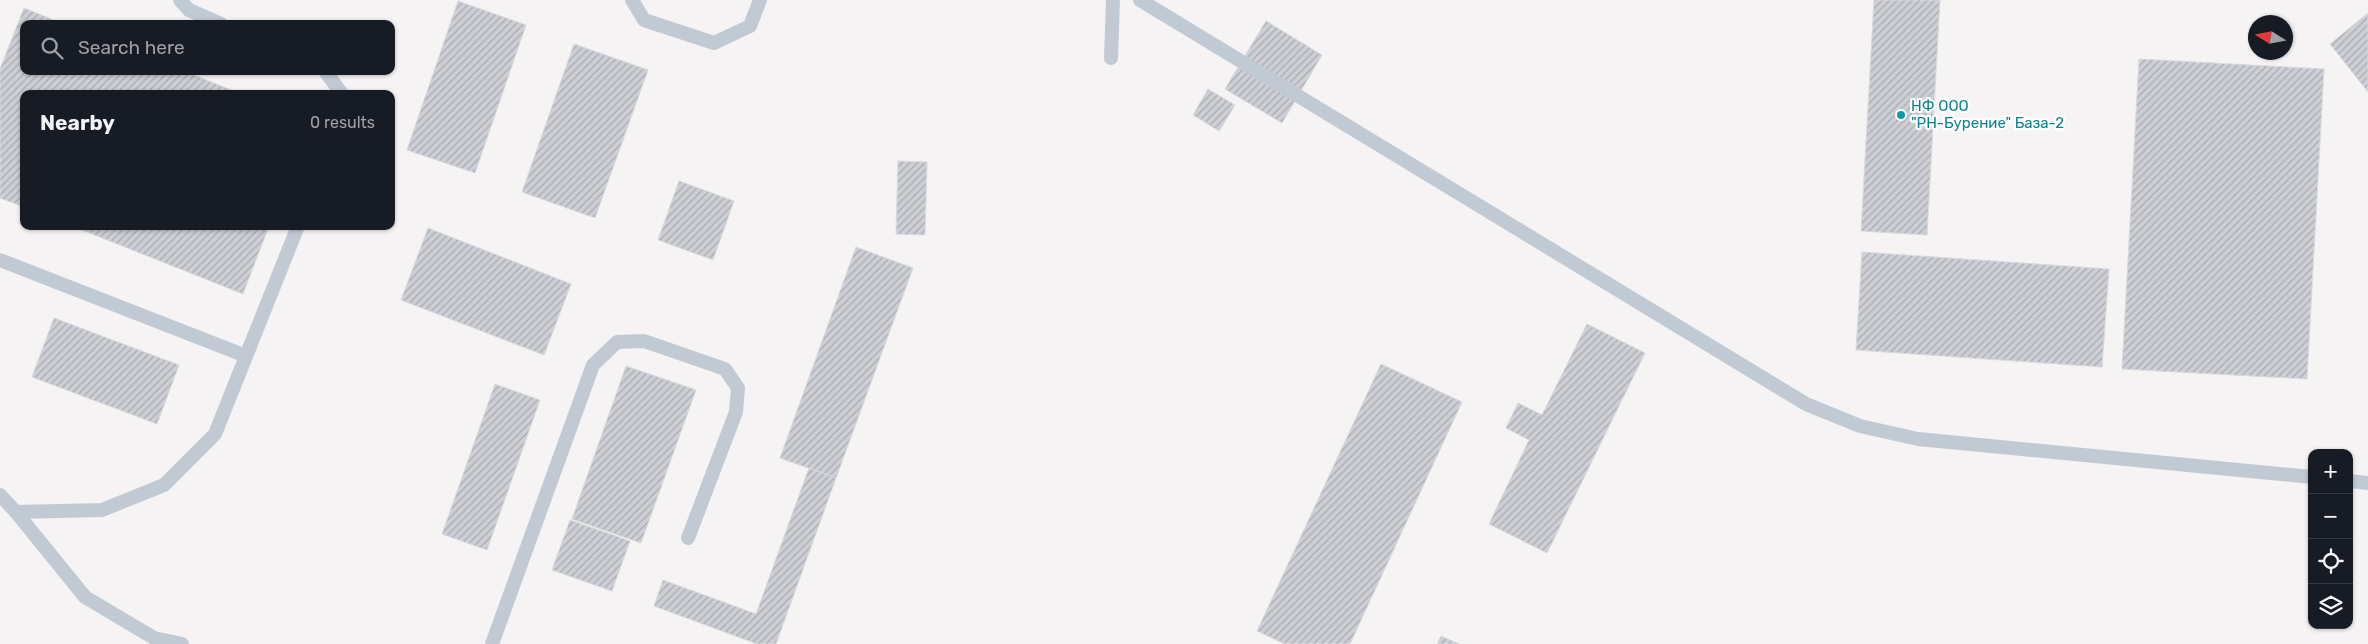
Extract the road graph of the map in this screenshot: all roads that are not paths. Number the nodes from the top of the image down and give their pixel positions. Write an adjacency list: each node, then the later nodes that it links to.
1 (180, 0): 6 (lane)
2 (632, 0): 3 (lane)
3 (760, 0)
4 (1113, 0): 7 (lane)
5 (1140, 0): 13 (lane)
6 (212, 20)
7 (1112, 58)
8 (328, 75): 9 (lane)
9 (339, 90)
10 (296, 230): 12 (lane)
11 (0, 260): 12 (lane)
12 (246, 356): 17 (lane)
13 (2308, 477)
14 (2353, 481): 15 (lane)
15 (2368, 483)
16 (0, 494): 17 (lane)
17 (16, 512): 19 (lane)
18 (688, 538): 21 (lane)
19 (153, 641): 20 (lane)
20 (182, 644)
21 (492, 644)

